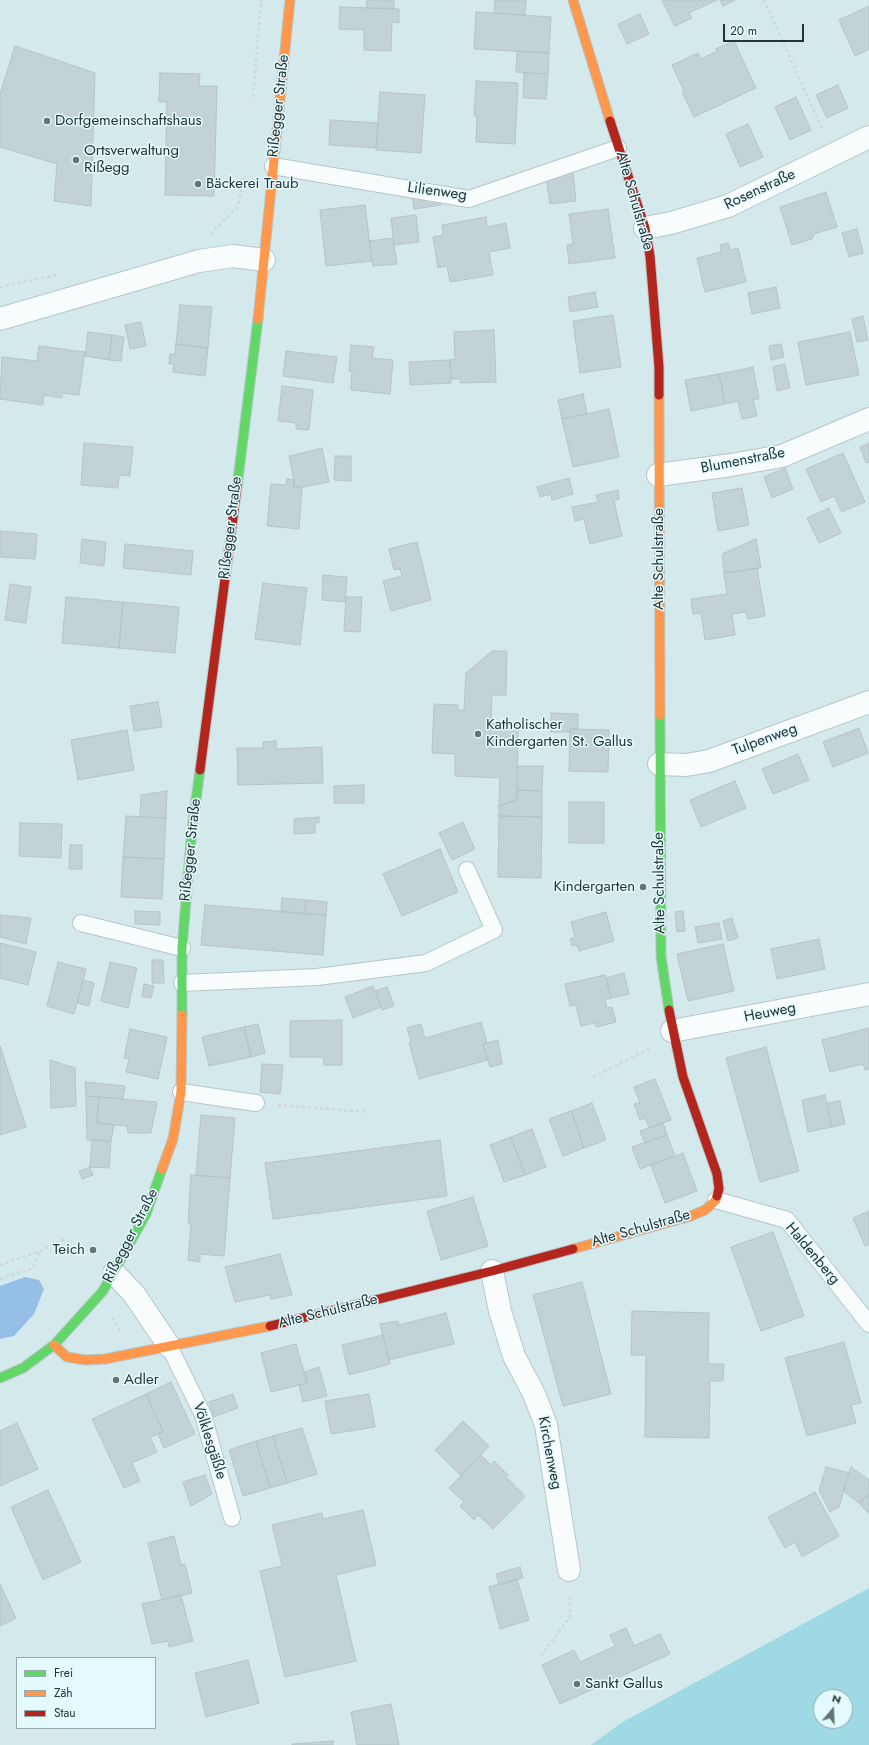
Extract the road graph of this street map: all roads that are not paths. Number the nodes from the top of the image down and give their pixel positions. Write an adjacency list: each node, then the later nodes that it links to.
1 (290, 0): 5 (street, Rißegger Straße)
2 (573, 0): 4 (street, Alte Schulstraße)
3 (869, 137): 6 (street, Rosenstraße)
4 (618, 148): 5 (lane, Lilienweg); 6 (street, Alte Schulstraße)
5 (273, 166): 7 (street, Rißegger Straße)
6 (645, 228): 10 (street, Alte Schulstraße)
7 (264, 260): 8 (street); 15 (street, Rißegger Straße)
8 (0, 319)
9 (869, 418): 10 (street, Blumenstraße)
10 (658, 475): 12 (street, Alte Schulstraße)
11 (869, 702): 12 (street, Tulpenweg)
12 (659, 764): 18 (street, Alte Schulstraße)
13 (467, 870): 16 (lane)
14 (81, 923): 15 (lane)
15 (182, 948): 16 (street, Rißegger Straße)
16 (182, 983): 19 (street, Rißegger Straße)
17 (869, 994): 18 (street, Heuweg)
18 (673, 1034): 21 (street, Alte Schulstraße)
19 (181, 1092): 20 (lane); 23 (street, Rißegger Straße)
20 (256, 1103)
21 (716, 1200): 22 (street, Alte Schulstraße); 24 (lane, Haldenberg)
22 (492, 1271): 26 (street, Alte Schulstraße); 29 (street, Kirchenweg)
23 (114, 1273): 25 (street, Rißegger Straße); 26 (street)
24 (869, 1324)
25 (54, 1345): 26 (street, Alte Schulstraße); 27 (street, Rißegger Straße)
26 (169, 1346): 28 (lane, Völklesgäßle)
27 (0, 1378)
28 (232, 1518)
29 (569, 1570)

